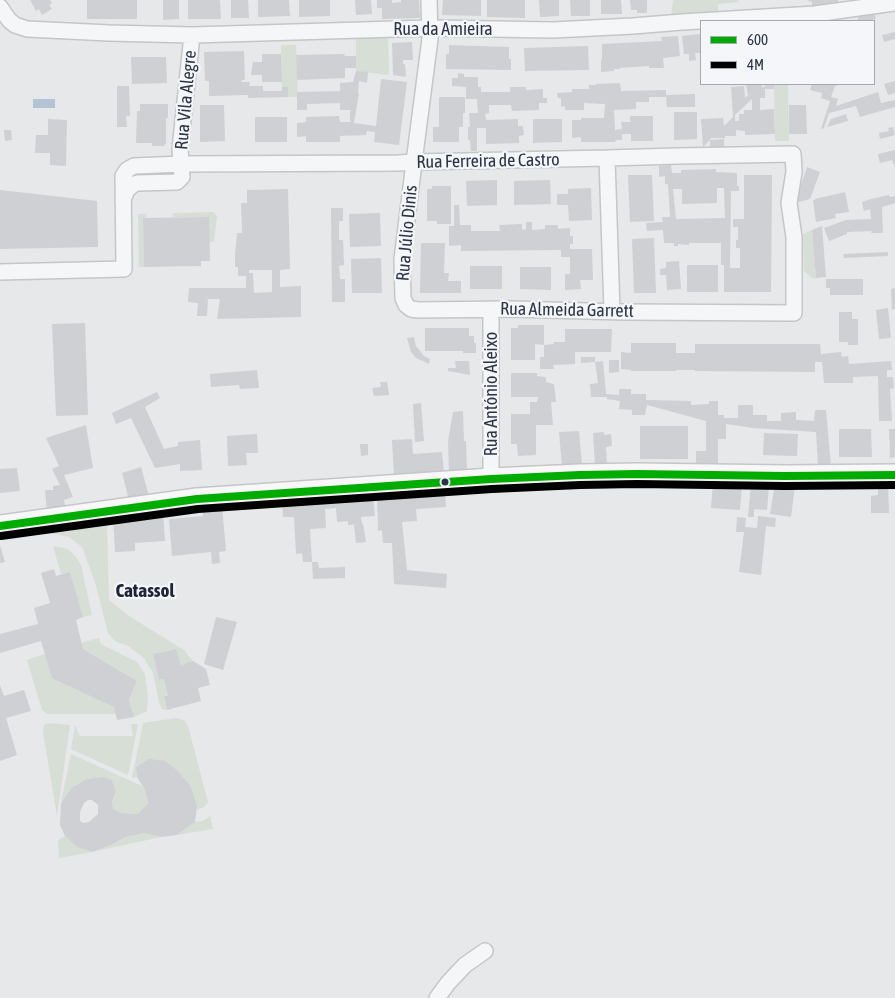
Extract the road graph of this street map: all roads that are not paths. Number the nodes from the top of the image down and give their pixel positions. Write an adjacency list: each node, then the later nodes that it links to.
1 (429, 0): 6 (street, Rua Júlio Dinis)
2 (895, 3): 4 (street, Rua da Amieira)
3 (0, 7): 7 (street, Rua da Amieira)
4 (720, 20)
5 (700, 21): 6 (street, Rua da Amieira)
6 (430, 28): 7 (street, Rua da Amieira); 10 (street, Rua Júlio Dinis)
7 (192, 35): 11 (street, Rua Vila Alegre)
8 (793, 154): 9 (street, Rua Ferreira de Castro); 15 (street, Rua Almeida Garrett)
9 (607, 158): 10 (street, Rua Ferreira de Castro); 15 (street)
10 (414, 162): 11 (street, Rua Ferreira de Castro); 14 (street, Rua Júlio Dinis)
11 (182, 164): 12 (street, Rua Ferreira de Castro)
12 (0, 272)
13 (491, 309): 14 (street, Rua Almeida Garrett); 15 (street, Rua Almeida Garrett); 17 (street, Rua António Aleixo)
14 (418, 310)
15 (612, 311)
16 (895, 475): 17 (main road)
17 (491, 479): 18 (main road)
18 (0, 526)
19 (485, 950): 20 (street)
20 (437, 998)

